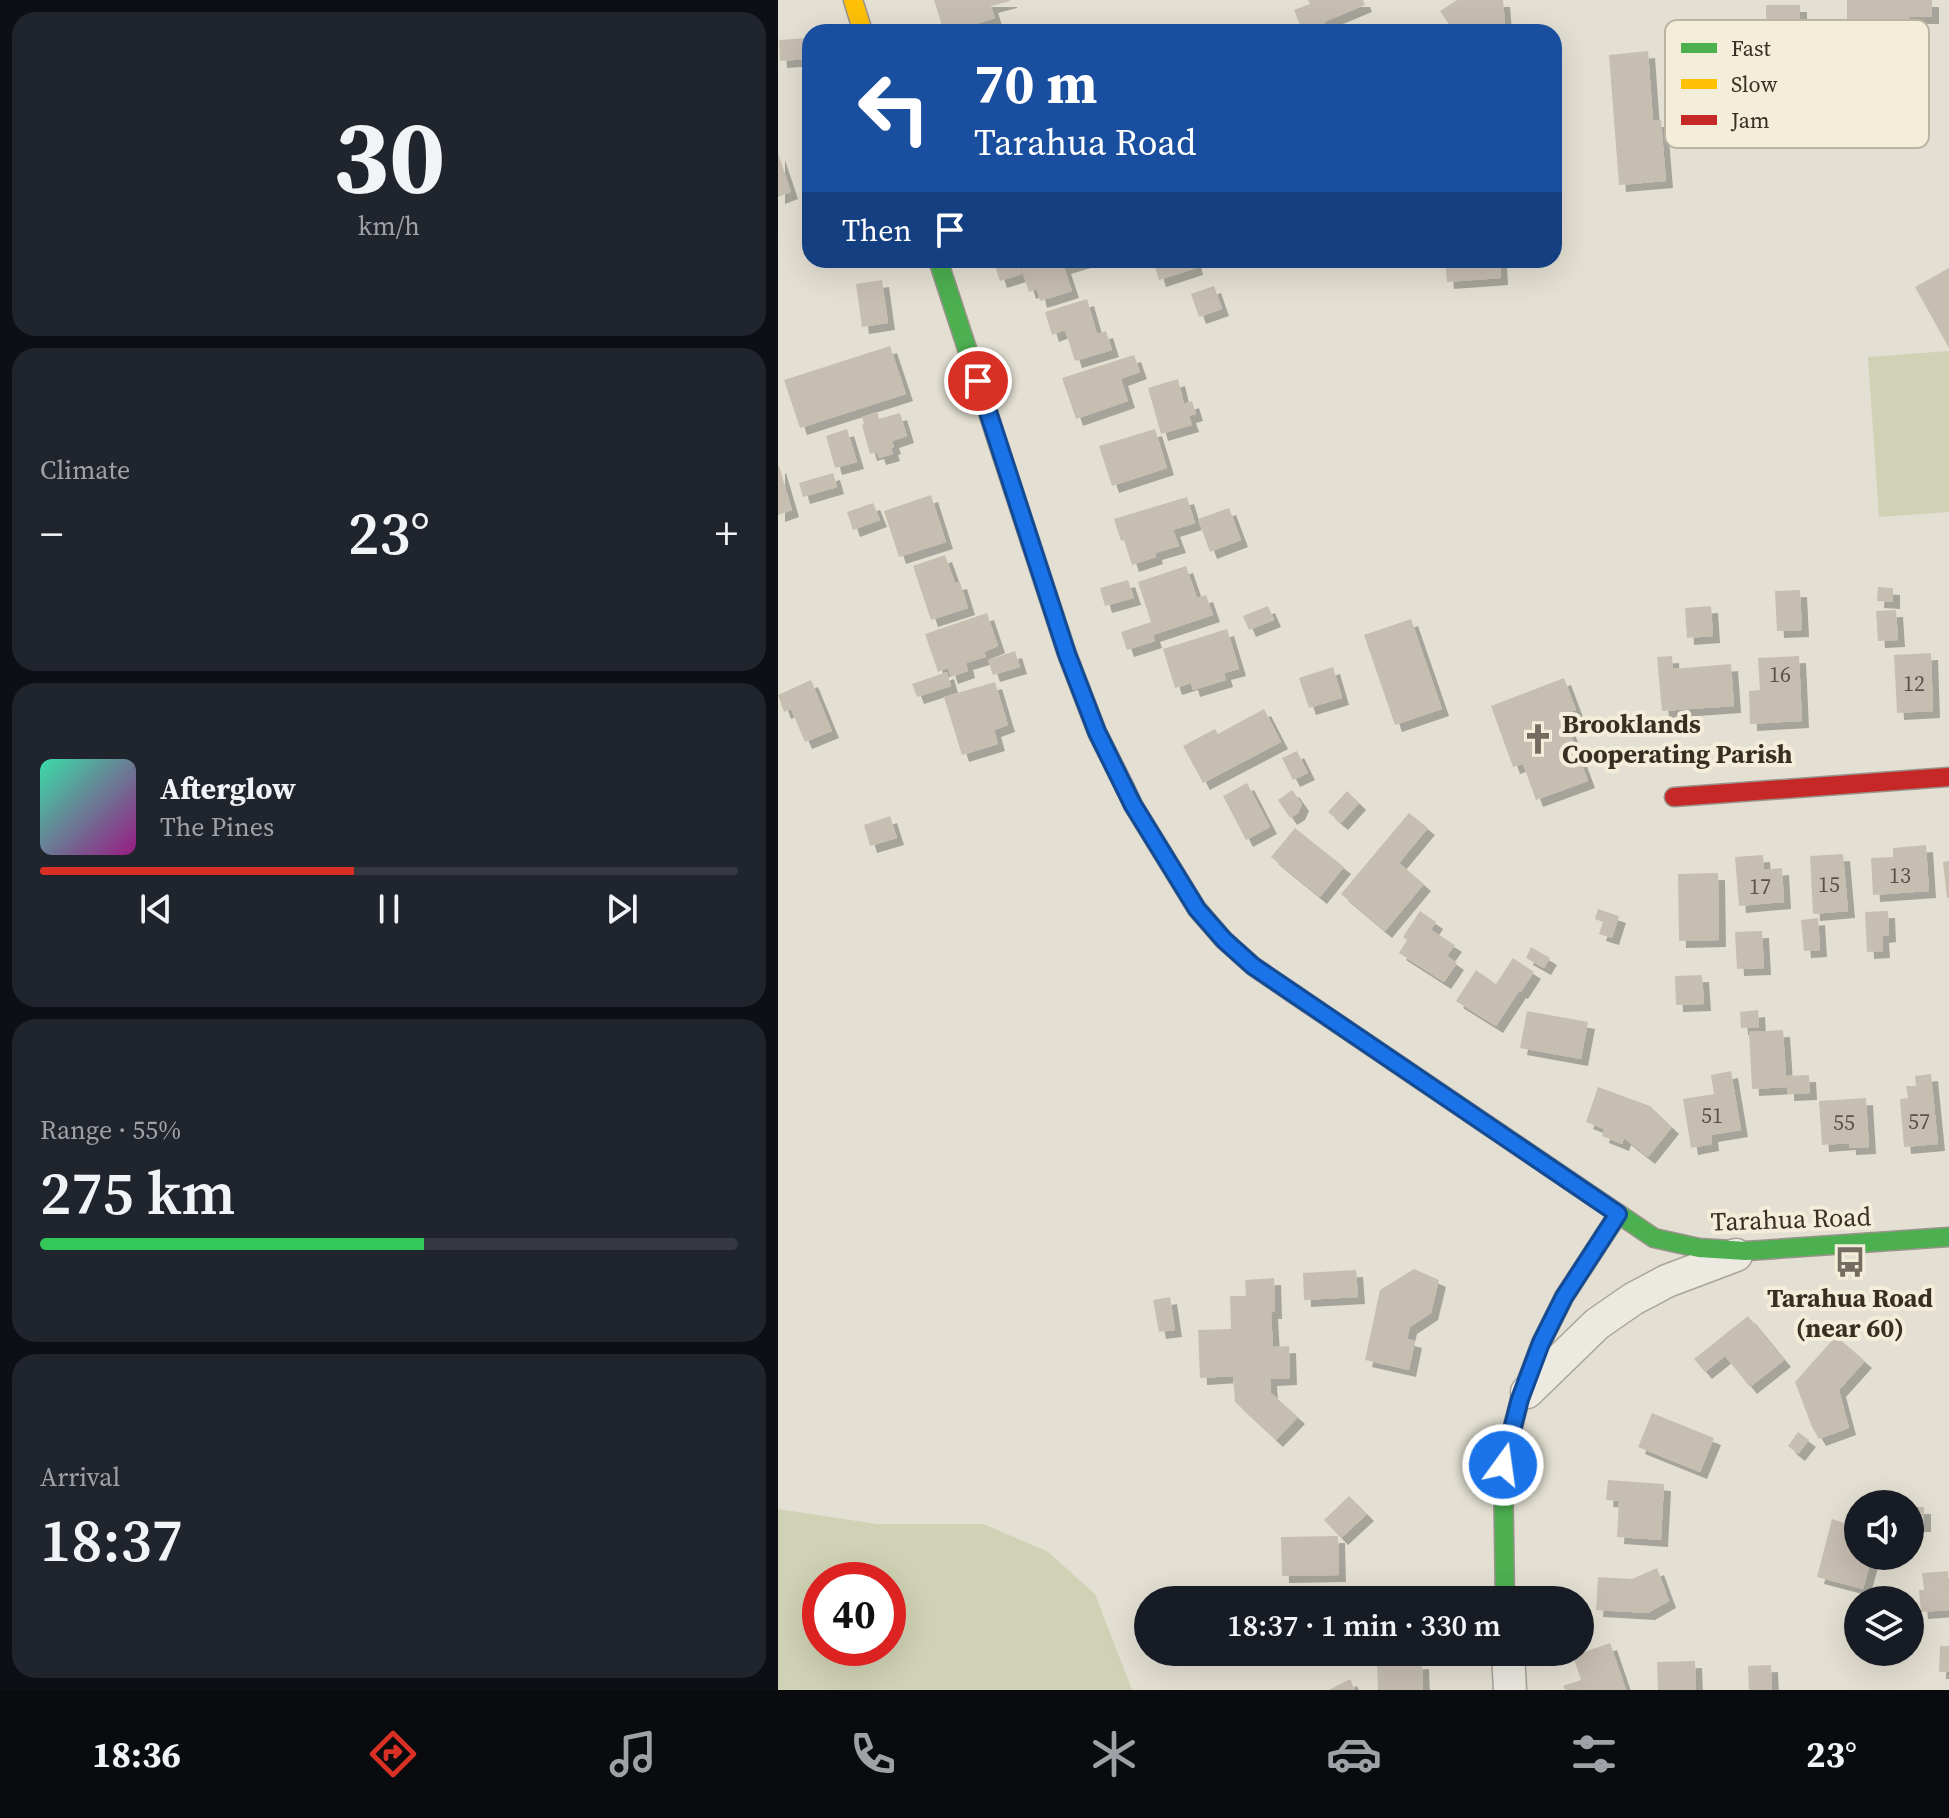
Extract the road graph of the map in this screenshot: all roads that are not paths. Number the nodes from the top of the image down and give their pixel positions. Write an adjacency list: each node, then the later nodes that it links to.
1 (853, 0): 2 (street)
2 (860, 24)
3 (941, 268): 6 (street, Tarahua Road)
4 (1949, 777): 5 (street)
5 (1674, 797)
6 (1618, 1214): 8 (street, Tarahua Road); 9 (street)
7 (1949, 1237): 8 (street, Tarahua Road)
8 (1746, 1251): 9 (street)
9 (1520, 1399): 10 (street)
10 (1504, 1586)
11 (1509, 1666): 12 (street)
12 (1510, 1690)

